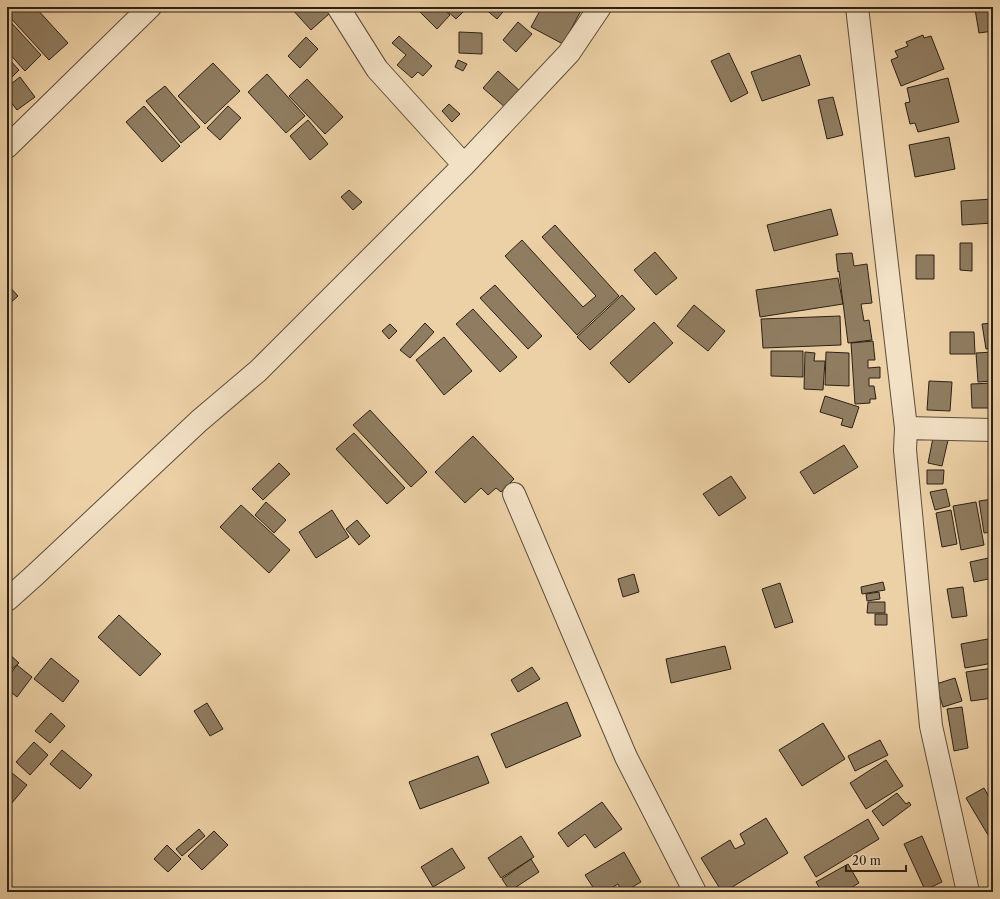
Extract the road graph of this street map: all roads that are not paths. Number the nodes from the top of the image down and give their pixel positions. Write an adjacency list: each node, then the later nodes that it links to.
1 (150, 7): 5 (street)
2 (338, 7): 6 (street)
3 (600, 7): 6 (street)
4 (856, 7): 7 (street)
5 (7, 147)
6 (464, 165): 10 (street)
7 (906, 428): 8 (street); 12 (street)
8 (993, 430)
9 (514, 494): 11 (street)
10 (7, 600)
11 (695, 892)
12 (968, 892)

